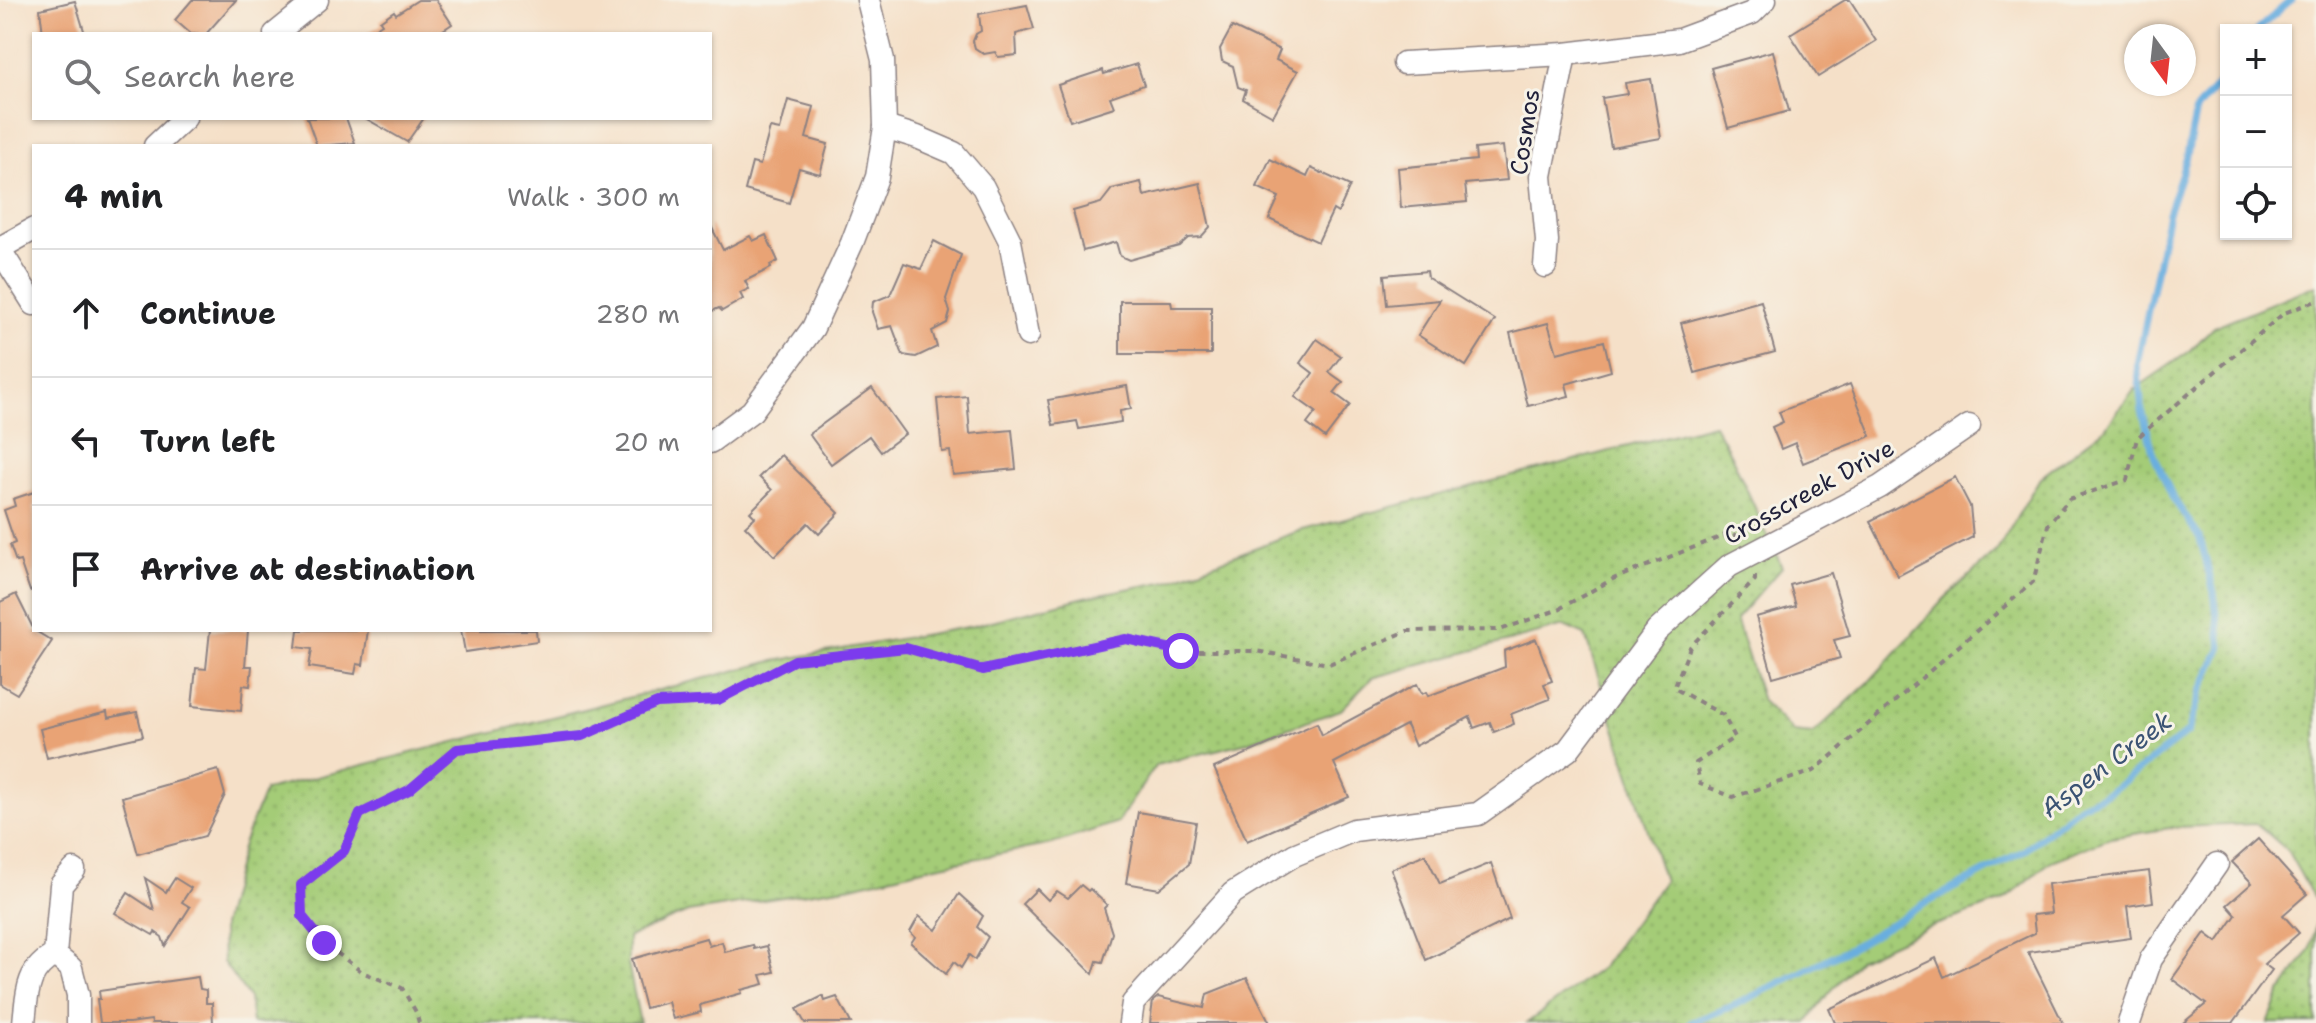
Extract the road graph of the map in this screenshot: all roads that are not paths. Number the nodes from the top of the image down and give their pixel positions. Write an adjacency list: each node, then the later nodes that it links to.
1 (317, 0): 4 (street)
2 (868, 0): 8 (street)
3 (1759, 6): 5 (street)
4 (277, 32)
5 (1565, 54): 6 (street); 12 (street, Cosmos)
6 (1404, 63)
7 (183, 120): 9 (street)
8 (885, 127): 14 (street); 16 (street)
9 (157, 144)
10 (32, 230): 11 (street)
11 (0, 249): 13 (street)
12 (1545, 266)
13 (32, 301)
14 (1028, 335)
15 (1969, 426): 22 (street, Crosscreek Drive)
16 (712, 441)
17 (2217, 864): 23 (street)
18 (74, 870): 19 (street)
19 (55, 955): 20 (street); 21 (street)
20 (24, 1023)
21 (78, 1023)
22 (1130, 1023)
23 (2129, 1023)

